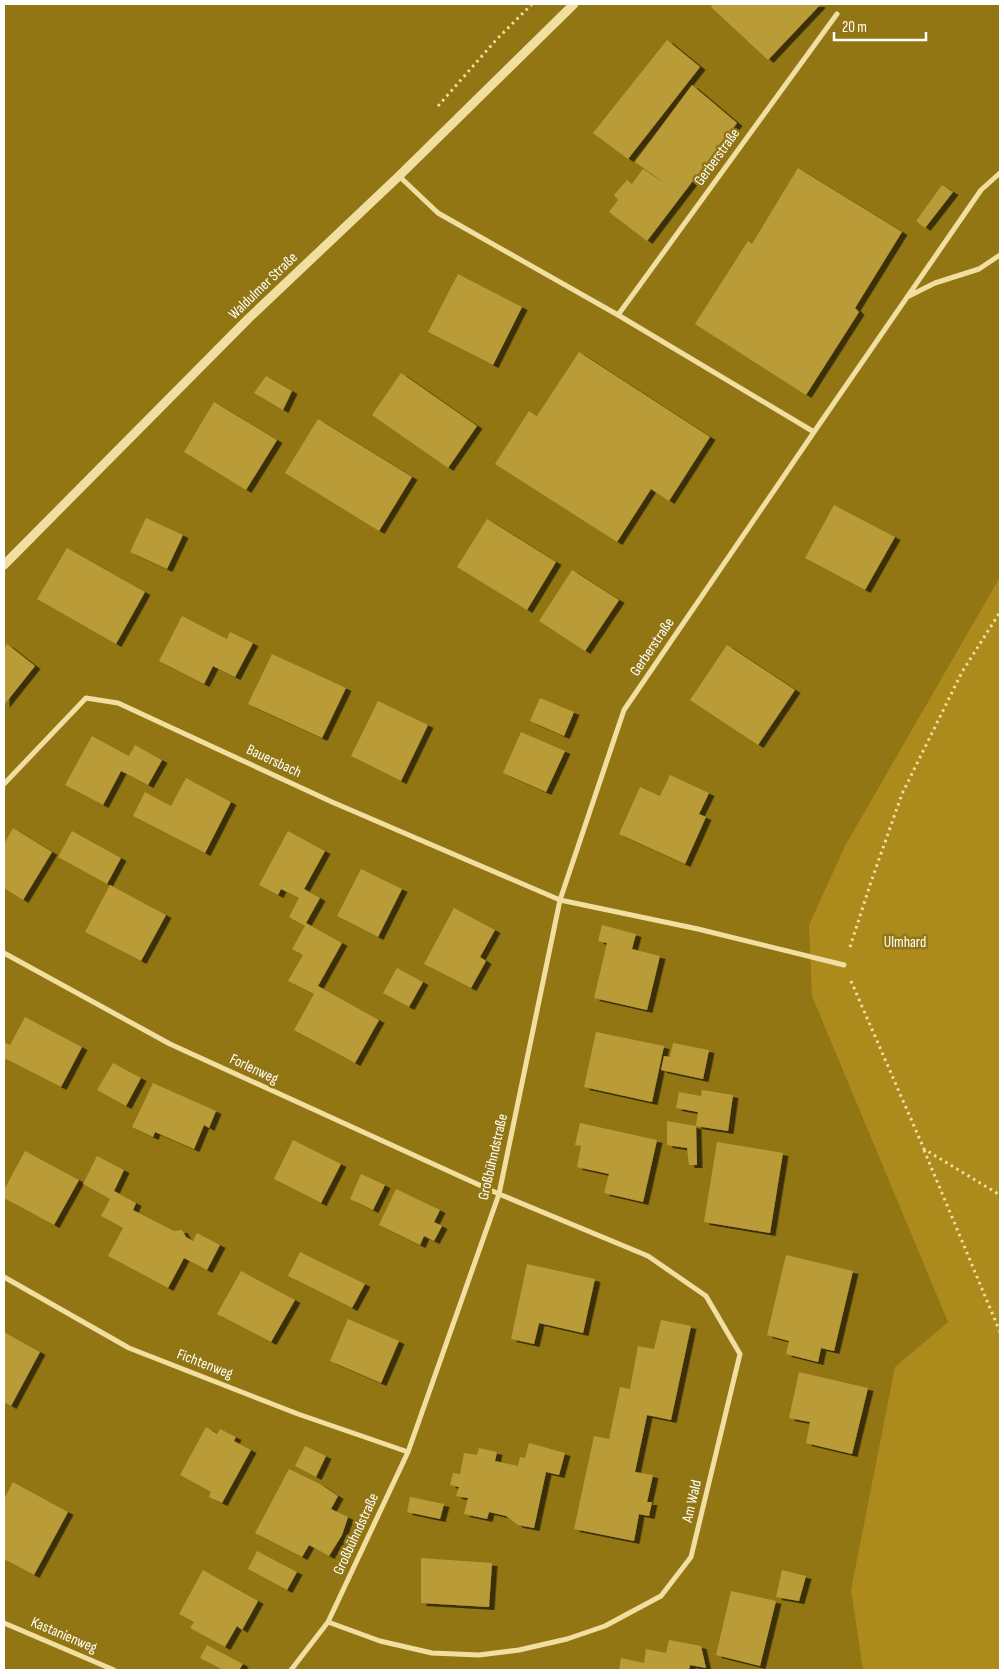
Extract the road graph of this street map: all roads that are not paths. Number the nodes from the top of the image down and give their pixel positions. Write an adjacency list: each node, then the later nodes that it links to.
1 (574, 4): 4 (street, Waldulmer Straße)
2 (837, 14): 7 (street, Gerberstraße)
3 (1000, 173): 6 (street, Gerberstraße)
4 (399, 176): 7 (street); 9 (street, Waldulmer Straße)
5 (1000, 255): 6 (street, Gerberstraße)
6 (907, 297): 8 (street, Gerberstraße)
7 (618, 315): 8 (street)
8 (814, 432): 11 (street, Gerberstraße)
9 (4, 565)
10 (4, 784): 11 (street, Bauersbach)
11 (560, 900): 13 (street); 14 (street, Großbühndstraße)
12 (4, 953): 14 (street, Forlenweg)
13 (844, 965)
14 (499, 1194): 16 (street, Großbühndstraße); 17 (street, Am Wald)
15 (4, 1277): 16 (street, Fichtenweg)
16 (408, 1452): 17 (street, Großbühndstraße)
17 (328, 1622): 20 (street, Großbühndstraße)
18 (4, 1623): 19 (street, Kastanienweg)
19 (114, 1670)
20 (291, 1670)

